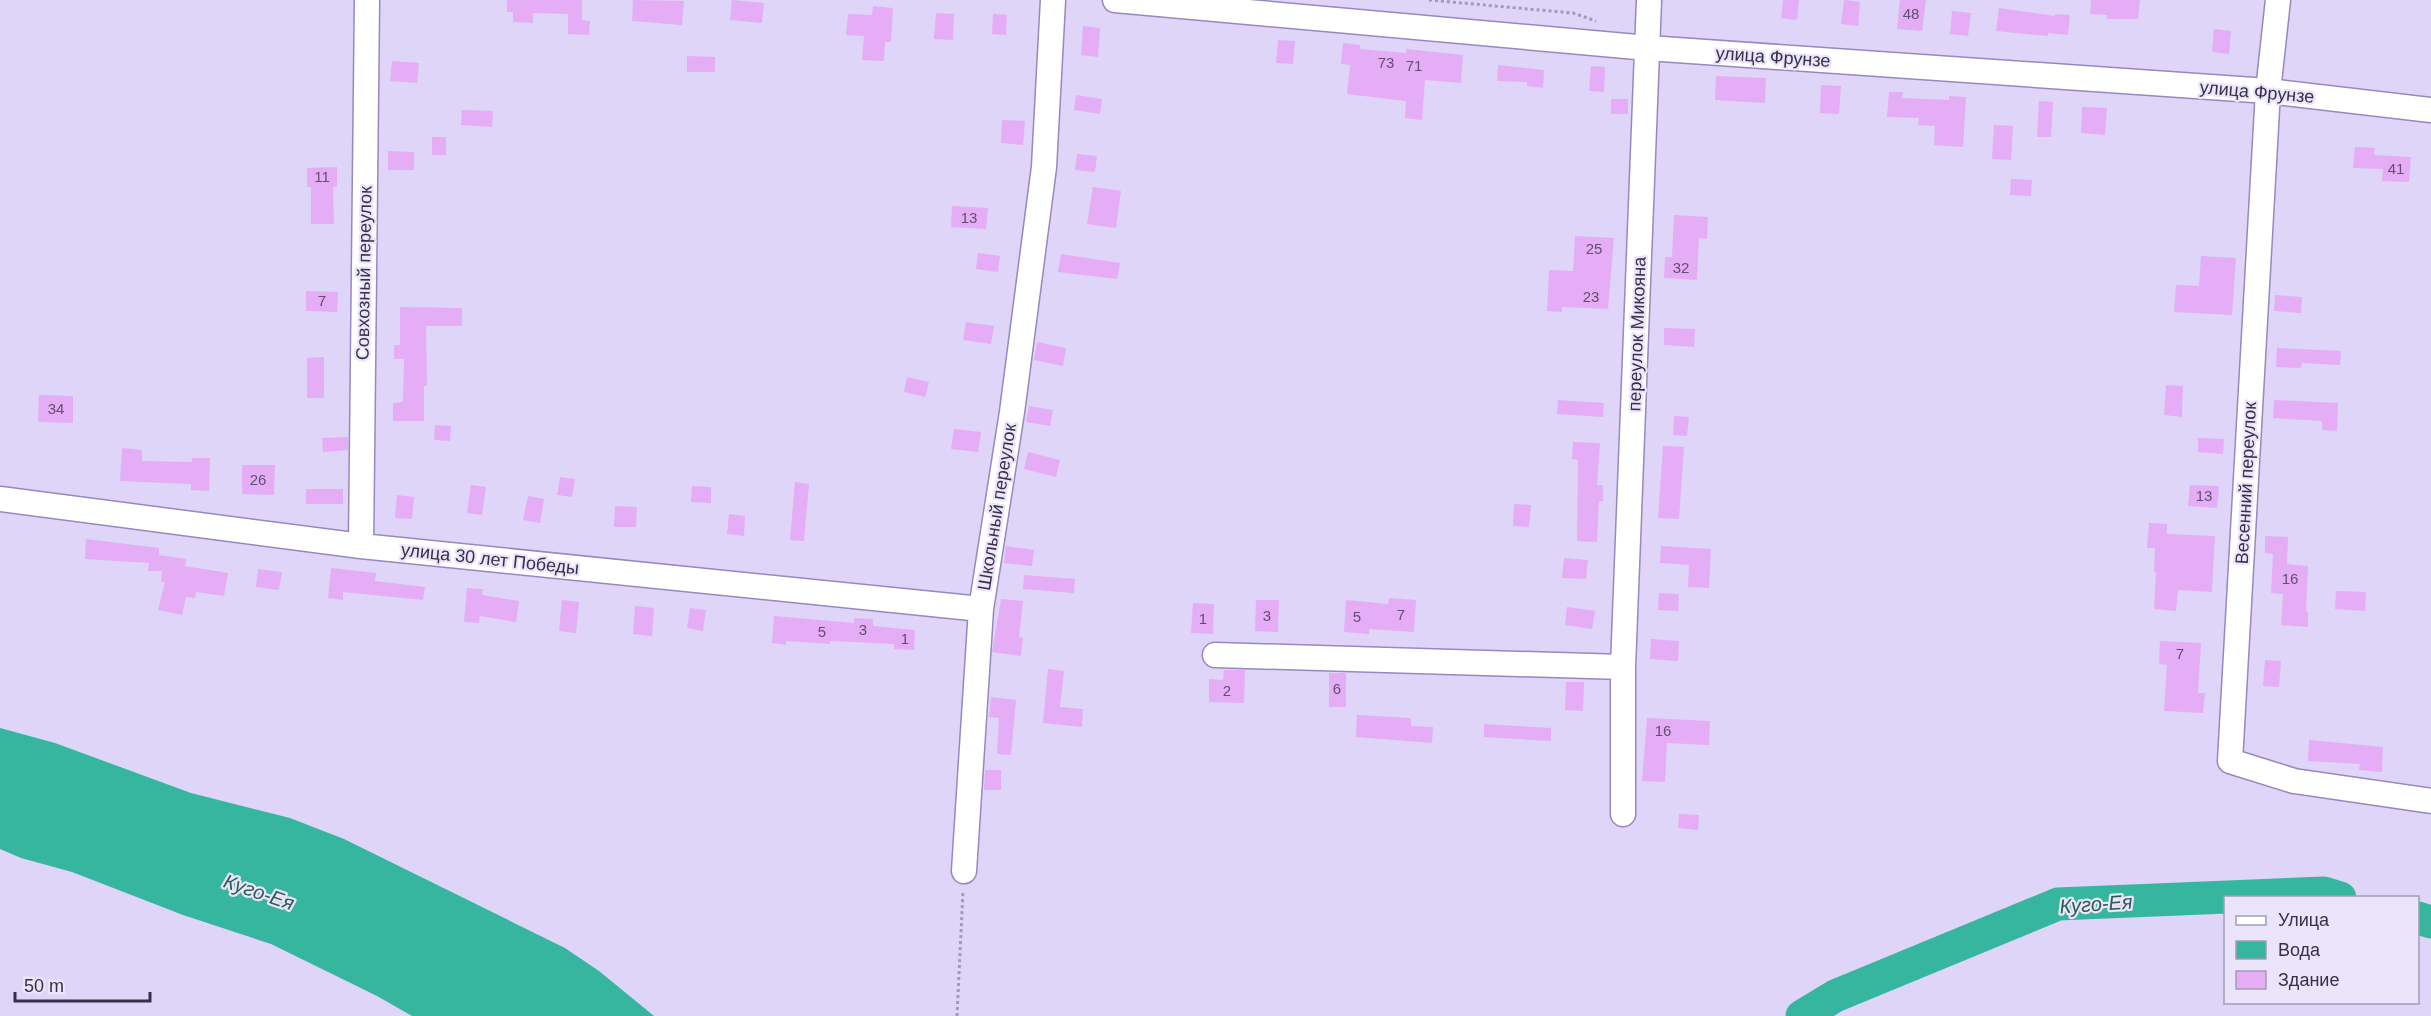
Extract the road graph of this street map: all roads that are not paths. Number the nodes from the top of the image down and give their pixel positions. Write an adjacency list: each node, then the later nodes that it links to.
1 (367, 0): 10 (street, Совхозный переулок)
2 (1053, 0): 11 (street, Школьный переулок)
3 (1115, 0): 6 (street, улица Фрунзе)
4 (1649, 0): 6 (street, переулок Микояна)
5 (2278, 0): 7 (street, Весенний переулок)
6 (1648, 48): 7 (street, улица Фрунзе); 13 (street, переулок Микояна)
7 (2268, 91): 8 (street, улица Фрунзе); 14 (street, Весенний переулок)
8 (2431, 110)
9 (0, 499): 10 (street, улица 30 лет Победы)
10 (361, 546): 11 (street, улица 30 лет Победы)
11 (981, 609): 16 (street, Школьный переулок)
12 (1215, 655): 13 (street)
13 (1623, 667): 15 (street, переулок Микояна)
14 (2431, 801)
15 (1623, 814)
16 (964, 871)

